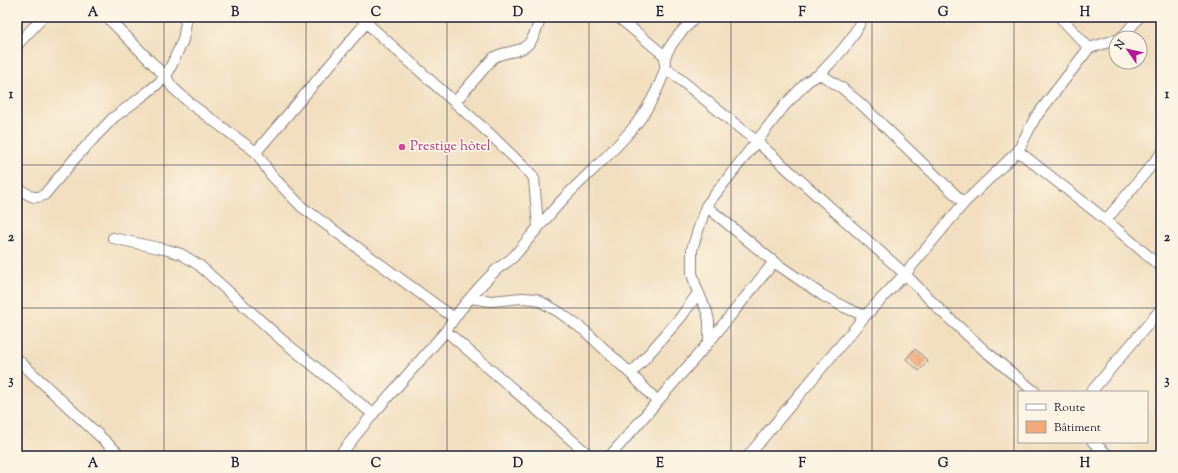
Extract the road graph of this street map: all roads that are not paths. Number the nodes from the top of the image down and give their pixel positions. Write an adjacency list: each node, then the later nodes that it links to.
1 (44, 17): 13 (street)
2 (106, 17): 18 (street)
3 (183, 17): 18 (street)
4 (541, 17): 19 (street)
5 (618, 17): 15 (street)
6 (696, 17): 15 (street)
7 (862, 17): 17 (street)
8 (1060, 17): 14 (street)
9 (1139, 17): 11 (street)
10 (366, 19): 19 (street); 22 (street)
11 (1128, 30)
12 (1108, 42): 14 (street)
13 (17, 45)
14 (1089, 48): 21 (street)
15 (665, 56): 16 (street)
16 (666, 68): 20 (street); 28 (street)
17 (820, 74): 20 (street); 25 (street)
18 (166, 77): 22 (street); 24 (street)
19 (455, 102): 28 (street)
20 (756, 141): 26 (street); 32 (street)
21 (1018, 151): 25 (street); 27 (street)
22 (256, 152): 37 (street)
23 (1161, 154): 27 (street)
24 (17, 187)
25 (964, 203): 32 (street)
26 (706, 206): 30 (street); 33 (street)
27 (1106, 220): 31 (street)
28 (538, 226): 34 (street)
29 (113, 238): 45 (street)
30 (774, 262): 36 (street); 39 (street)
31 (1161, 268)
32 (905, 274): 36 (street); 42 (street)
33 (698, 294): 39 (street); 41 (street)
34 (471, 298): 37 (street); 41 (street)
35 (1161, 309): 43 (street)
36 (865, 316): 51 (street)
37 (454, 318): 38 (street)
38 (446, 331): 45 (street); 49 (street)
39 (709, 342): 44 (street)
40 (17, 359): 47 (street)
41 (630, 374): 44 (street)
42 (1034, 391)
43 (1092, 391)
44 (657, 401): 50 (street)
45 (373, 414): 48 (street)
46 (1094, 443): 52 (street)
47 (121, 456)
48 (339, 456)
49 (590, 456)
50 (610, 456)
51 (748, 456)
52 (1109, 456)

